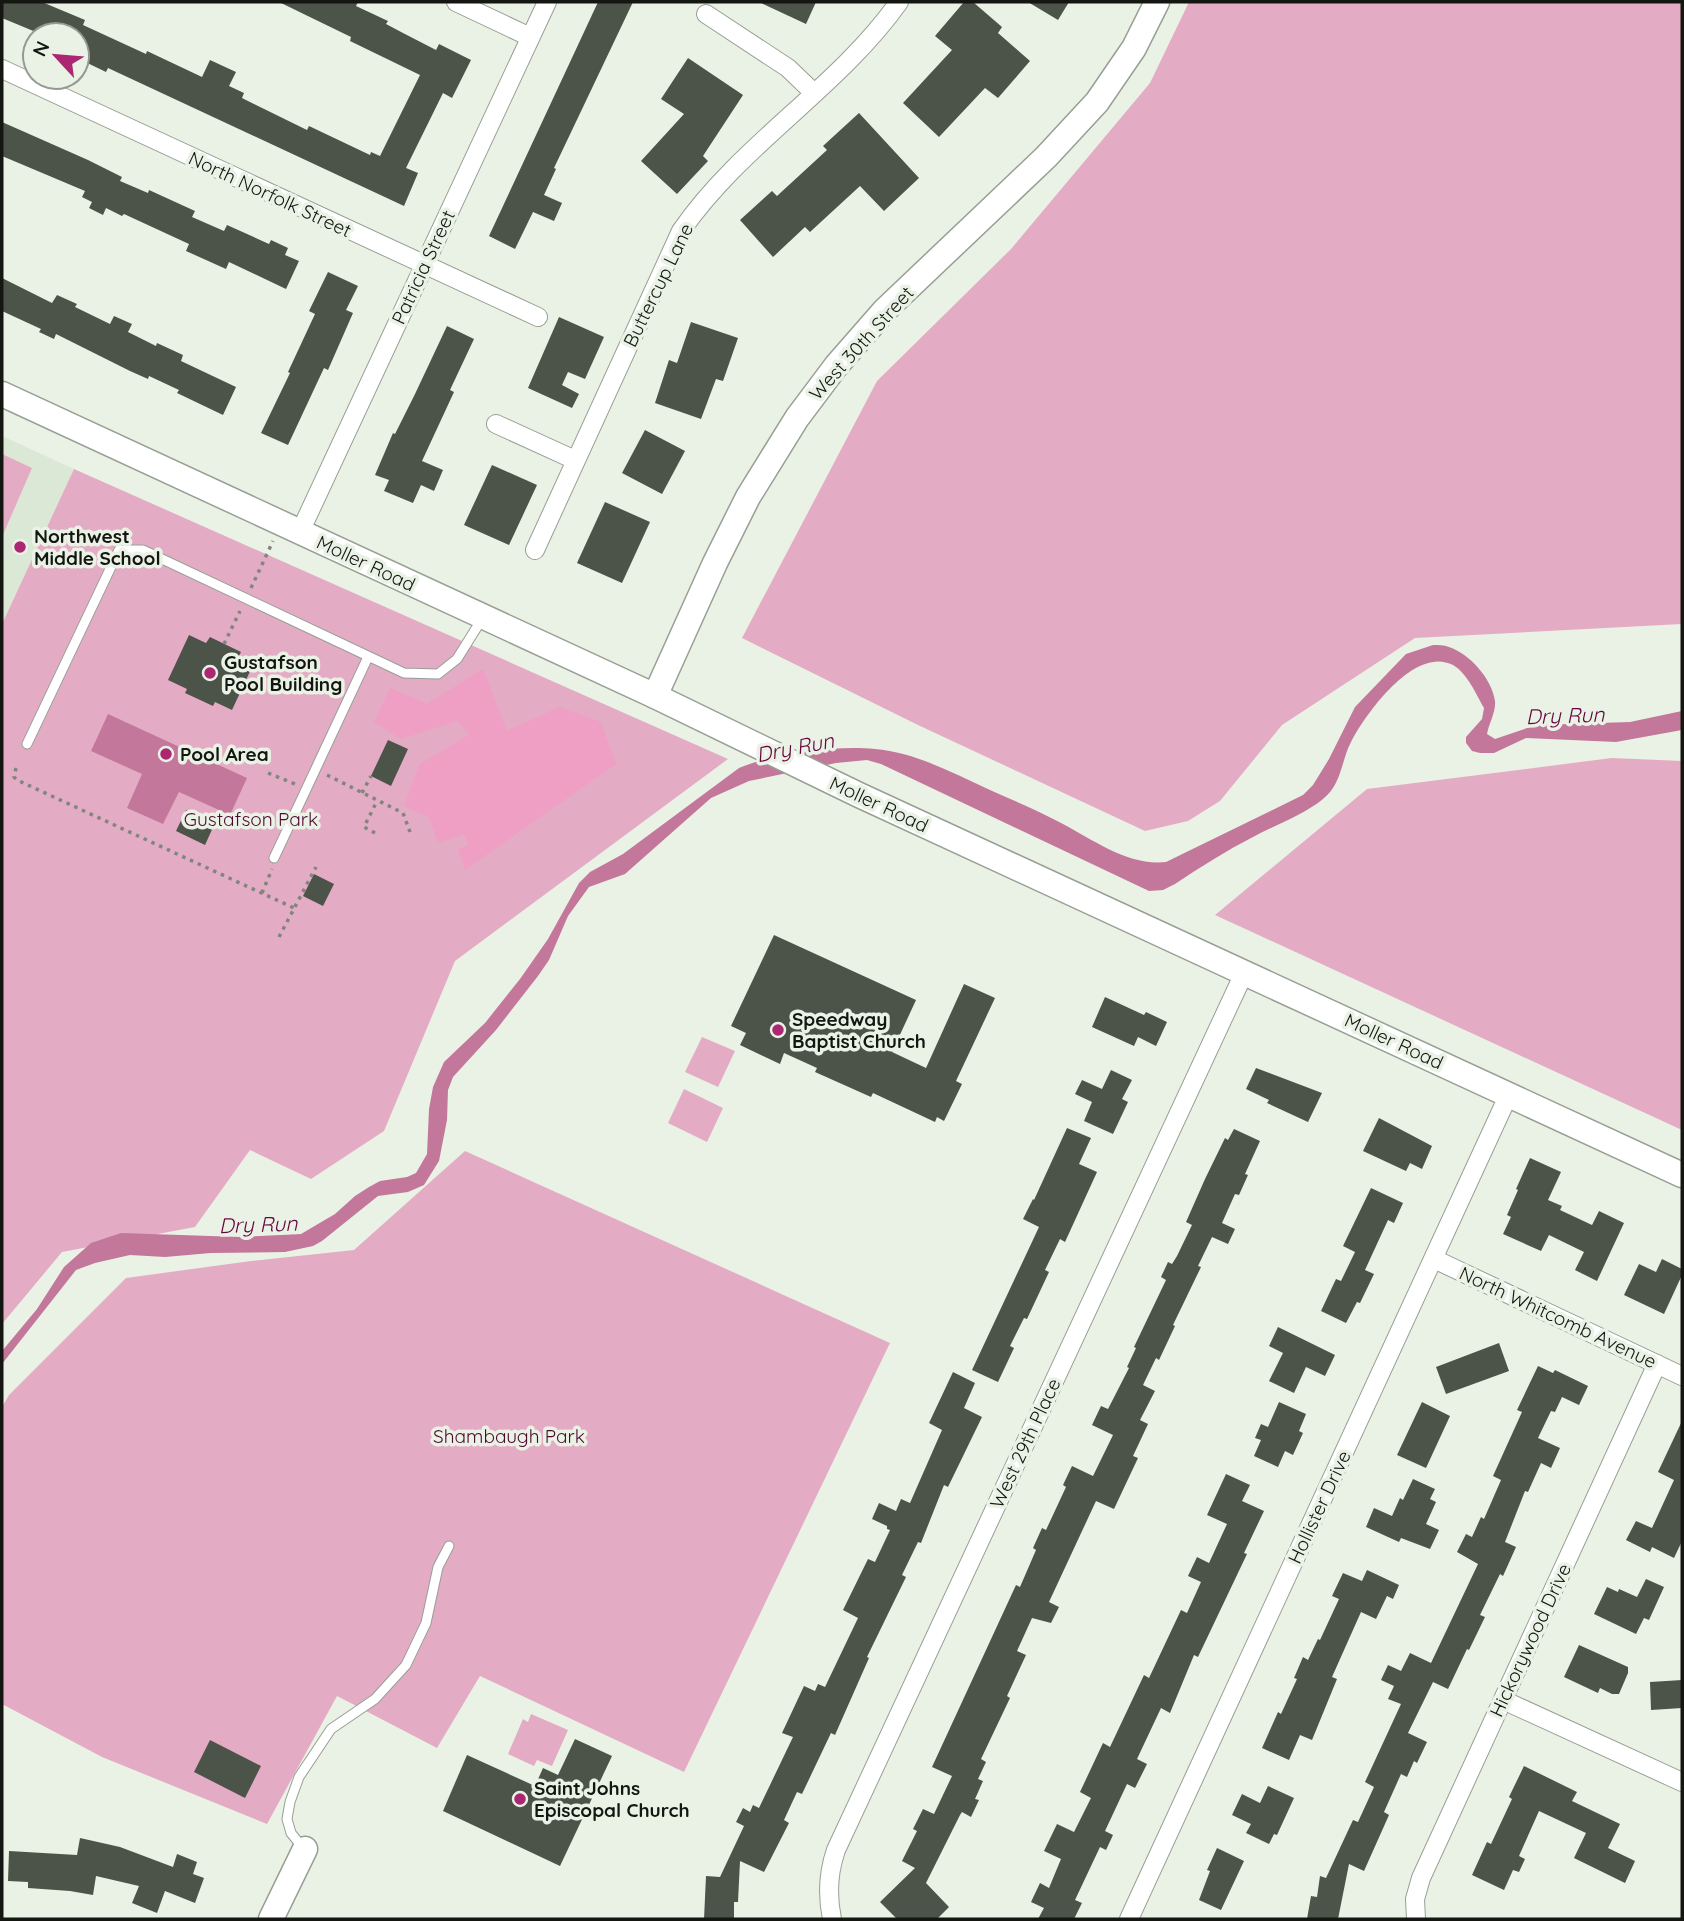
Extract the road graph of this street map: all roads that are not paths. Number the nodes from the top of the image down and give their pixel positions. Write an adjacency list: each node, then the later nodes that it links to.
1 (456, 2): 6 (street)
2 (547, 2): 6 (street, Patricia Street)
3 (899, 2): 8 (street, Buttercup Lane)
4 (1157, 2): 18 (street, West 30th Street)
5 (706, 14): 8 (street)
6 (530, 37): 9 (street, Patricia Street)
7 (2, 69): 9 (street, North Norfolk Street)
8 (814, 93): 13 (street, Buttercup Lane)
9 (425, 265): 10 (street, North Norfolk Street); 14 (street, Patricia Street)
10 (538, 317)
11 (2, 394): 14 (street, Moller Road)
12 (496, 424): 13 (street)
13 (575, 460): 15 (street, Buttercup Lane)
14 (291, 528): 16 (street, Moller Road)
15 (535, 550)
16 (483, 617): 17 (lane); 18 (street, Moller Road)
17 (368, 657): 19 (lane); 20 (lane)
18 (655, 696): 21 (street, Moller Road)
19 (27, 744)
20 (274, 858)
21 (1245, 971): 22 (street, Moller Road); 32 (street, West 29th Place)
22 (1509, 1094): 23 (street, Moller Road); 24 (street, Hollister Drive)
23 (1682, 1175)
24 (1434, 1258): 25 (street, North Whitcomb Avenue); 33 (street, Hollister Drive)
25 (1657, 1364): 26 (street, North Whitcomb Avenue); 28 (street, Hickorywood Drive)
26 (1682, 1377)
27 (449, 1546): 30 (lane)
28 (1503, 1700): 29 (street); 34 (street, Hickorywood Drive)
29 (1682, 1782)
30 (304, 1849): 31 (street)
31 (271, 1919)
32 (832, 1919)
33 (1129, 1919)
34 (1416, 1919)

